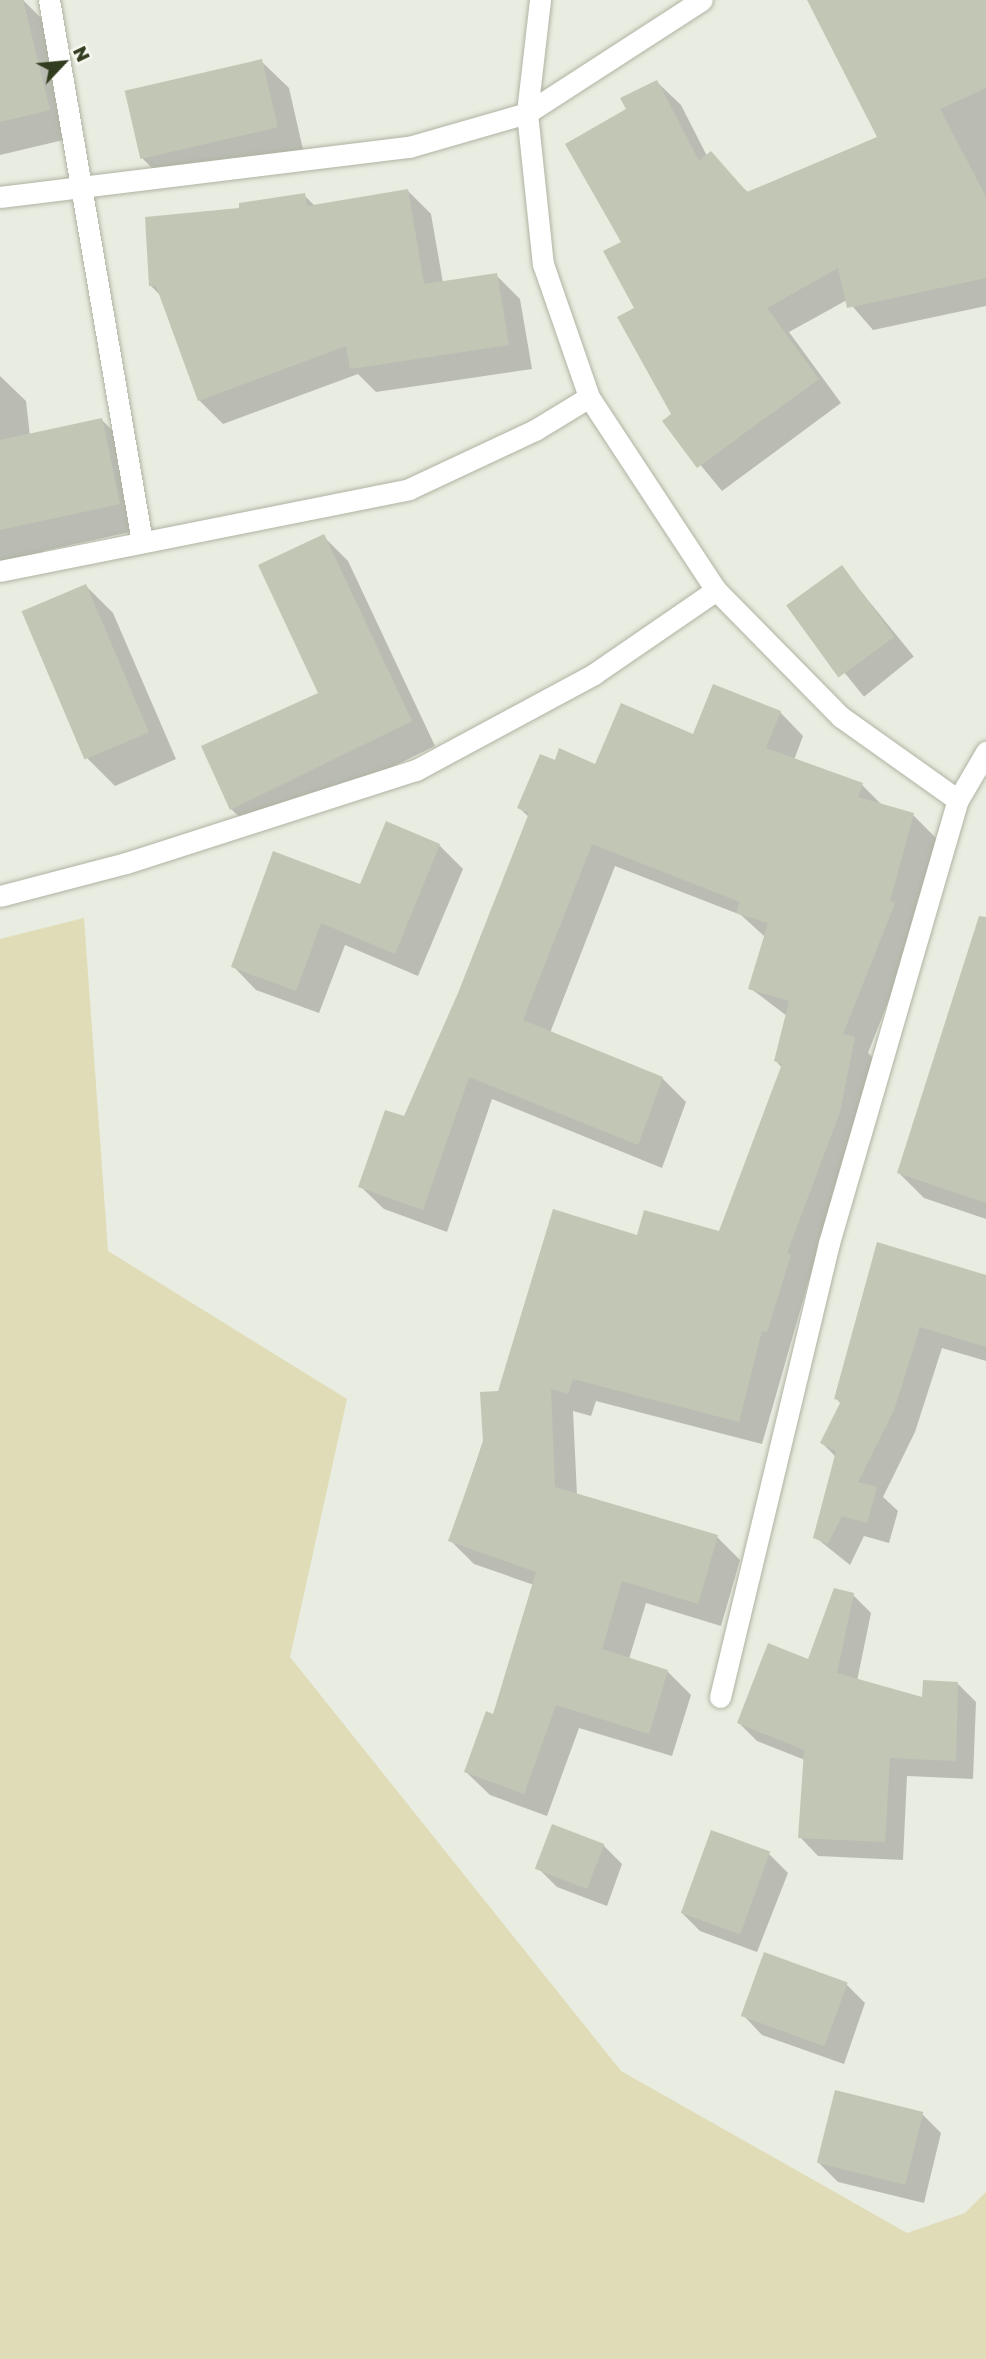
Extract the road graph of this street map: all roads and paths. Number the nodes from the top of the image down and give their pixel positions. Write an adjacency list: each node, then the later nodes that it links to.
1 (50, 0): 5 (street)
2 (540, 0): 4 (street)
3 (702, 0): 4 (street)
4 (527, 113): 5 (street); 7 (street)
5 (81, 186): 6 (street); 8 (street)
6 (0, 197)
7 (589, 397): 8 (street); 10 (street)
8 (142, 542): 9 (street)
9 (0, 571)
10 (716, 590): 12 (street); 13 (street)
11 (986, 752): 12 (street)
12 (958, 800): 14 (street)
13 (0, 896)
14 (720, 1697)

